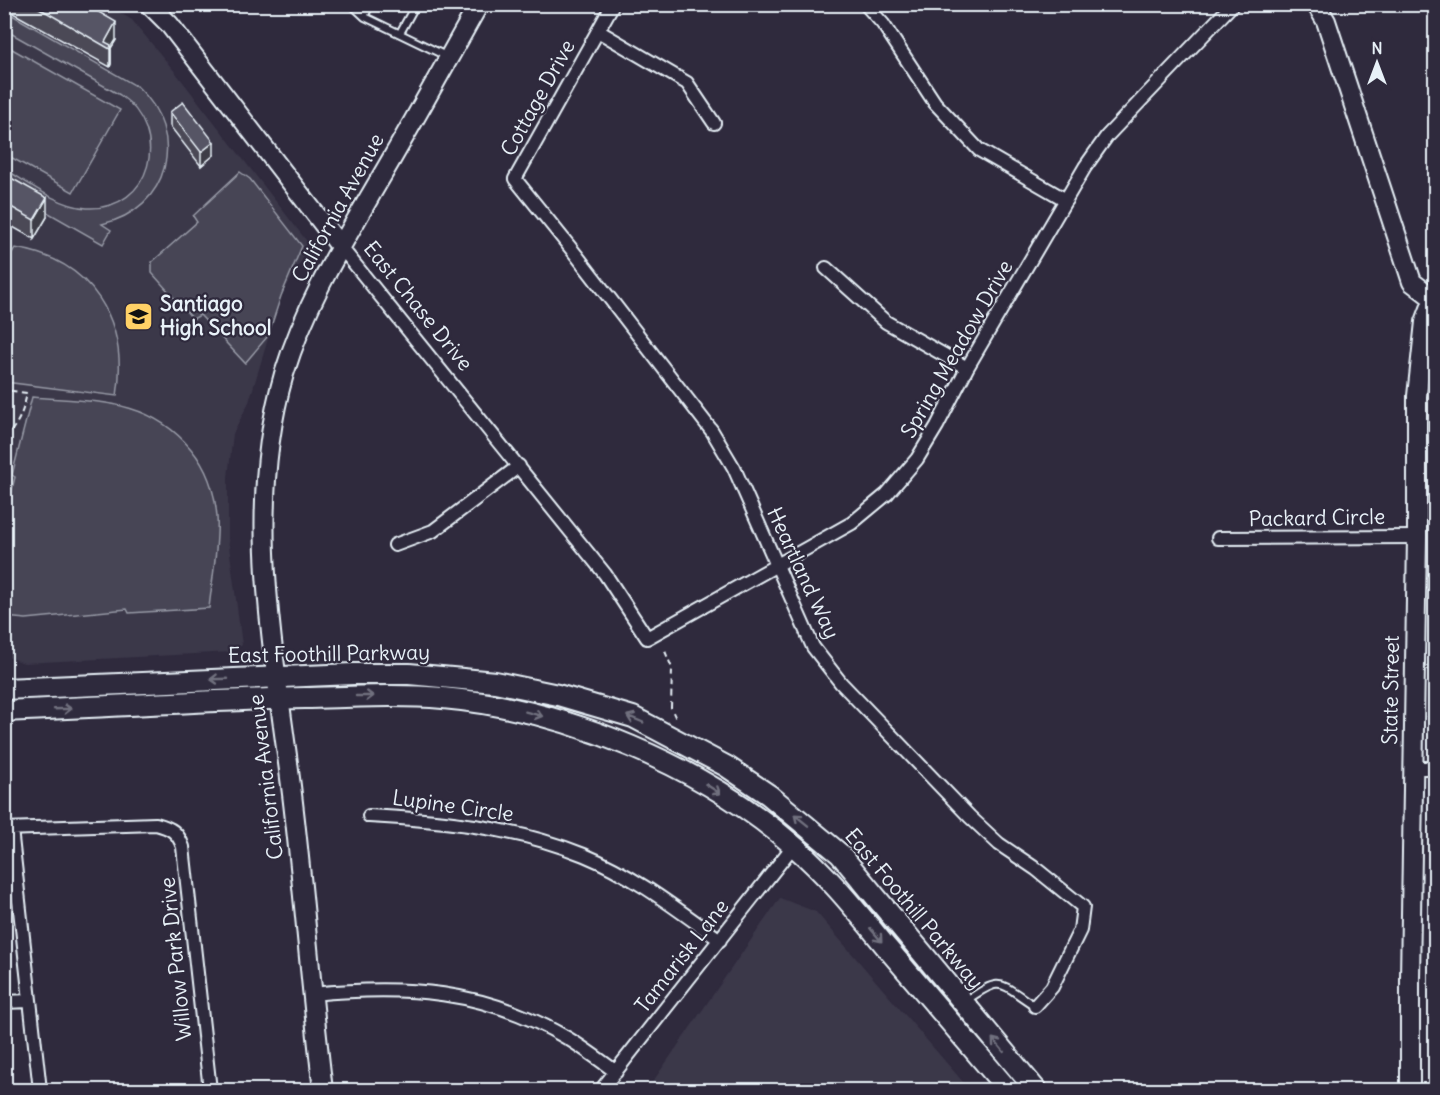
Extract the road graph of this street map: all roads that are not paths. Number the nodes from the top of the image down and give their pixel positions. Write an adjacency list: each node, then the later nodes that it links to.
1 (351, 4): 10 (lane)
2 (371, 4): 10 (lane)
3 (416, 4): 12 (lane)
4 (479, 4): 13 (street, California Avenue)
5 (613, 4): 11 (street, Cottage Drive)
6 (865, 4): 16 (street)
7 (1233, 4): 16 (street, Spring Meadow Drive)
8 (1316, 4): 19 (street)
9 (159, 10): 17 (street, East Chase Drive)
10 (364, 16): 12 (lane)
11 (598, 31): 14 (street); 15 (street, Cottage Drive)
12 (400, 33): 13 (lane)
13 (449, 57): 17 (street, California Avenue)
14 (714, 123)
15 (515, 179): 25 (street, Heartland Way)
16 (1066, 200): 20 (street, Spring Meadow Drive)
17 (340, 246): 21 (street, East Chase Drive); 27 (street, California Avenue)
18 (826, 268): 20 (street)
19 (1434, 296): 22 (street, State Street)
20 (967, 368): 25 (street, Spring Meadow Drive)
21 (519, 466): 24 (street); 26 (street, East Chase Drive)
22 (1417, 537): 23 (street, Packard Circle); 31 (street, State Street)
23 (1218, 538)
24 (395, 545)
25 (776, 566): 26 (street, Spring Meadow Drive); 42 (street, Heartland Way)
26 (647, 638)
27 (277, 677): 28 (main road, East Foothill Parkway, one-way to 28); 29 (street, California Avenue); 36 (main road, East Foothill Parkway, one-way to 27)
28 (8, 686)
29 (280, 698): 30 (main road, East Foothill Parkway, one-way to 29); 35 (main road, East Foothill Parkway, one-way to 35); 38 (street, California Avenue)
30 (4, 711)
31 (1412, 768): 32 (street); 50 (street, State Street)
32 (1436, 768)
33 (369, 816): 37 (street, Lupine Circle)
34 (8, 829): 39 (street); 45 (street, Willow Park Drive)
35 (794, 845): 36 (main road); 37 (street, Tamarisk Lane); 48 (main road, East Foothill Parkway, one-way to 48)
36 (900, 927): 41 (main road, East Foothill Parkway)
37 (720, 940): 43 (street, Tamarisk Lane)
38 (312, 994): 43 (street); 46 (street, California Avenue)
39 (30, 1001): 40 (street); 44 (street)
40 (4, 1002)
41 (963, 1003): 42 (lane); 49 (main road, East Foothill Parkway, one-way to 41)
42 (1035, 1006)
43 (616, 1071): 47 (street, Tamarisk Lane)
44 (40, 1090)
45 (210, 1090)
46 (323, 1090)
47 (601, 1090)
48 (1008, 1090)
49 (1036, 1090)
50 (1410, 1090)

